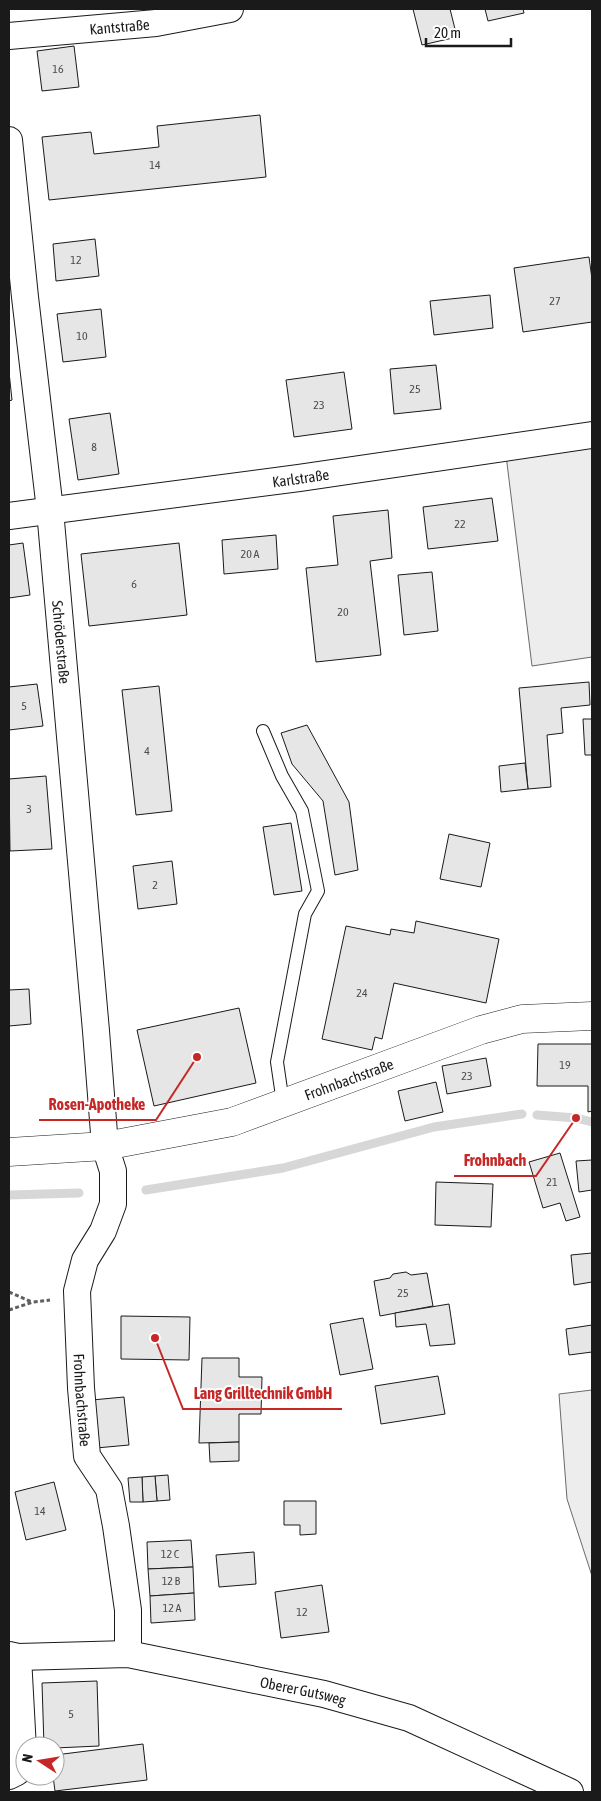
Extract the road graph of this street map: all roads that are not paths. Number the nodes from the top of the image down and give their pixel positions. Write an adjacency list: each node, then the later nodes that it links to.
1 (230, 9): 2 (street, Kantstraße)
2 (9, 36)
3 (9, 140): 5 (street, Schröderstraße)
4 (592, 435): 5 (street, Karlstraße)
5 (50, 510): 6 (street, Karlstraße); 10 (street, Schröderstraße)
6 (9, 516)
7 (263, 732): 9 (lane)
8 (592, 1016): 9 (street, Frohnbachstraße)
9 (283, 1103): 10 (street, Frohnbachstraße)
10 (105, 1146): 11 (street, Frohnbachstraße); 12 (street, Frohnbachstraße)
11 (9, 1152)
12 (128, 1654): 13 (street, Oberer Gutsweg); 15 (street, Oberer Gutsweg)
13 (13, 1656): 14 (street, Oberer Gutsweg)
14 (9, 1776)
15 (570, 1792)

